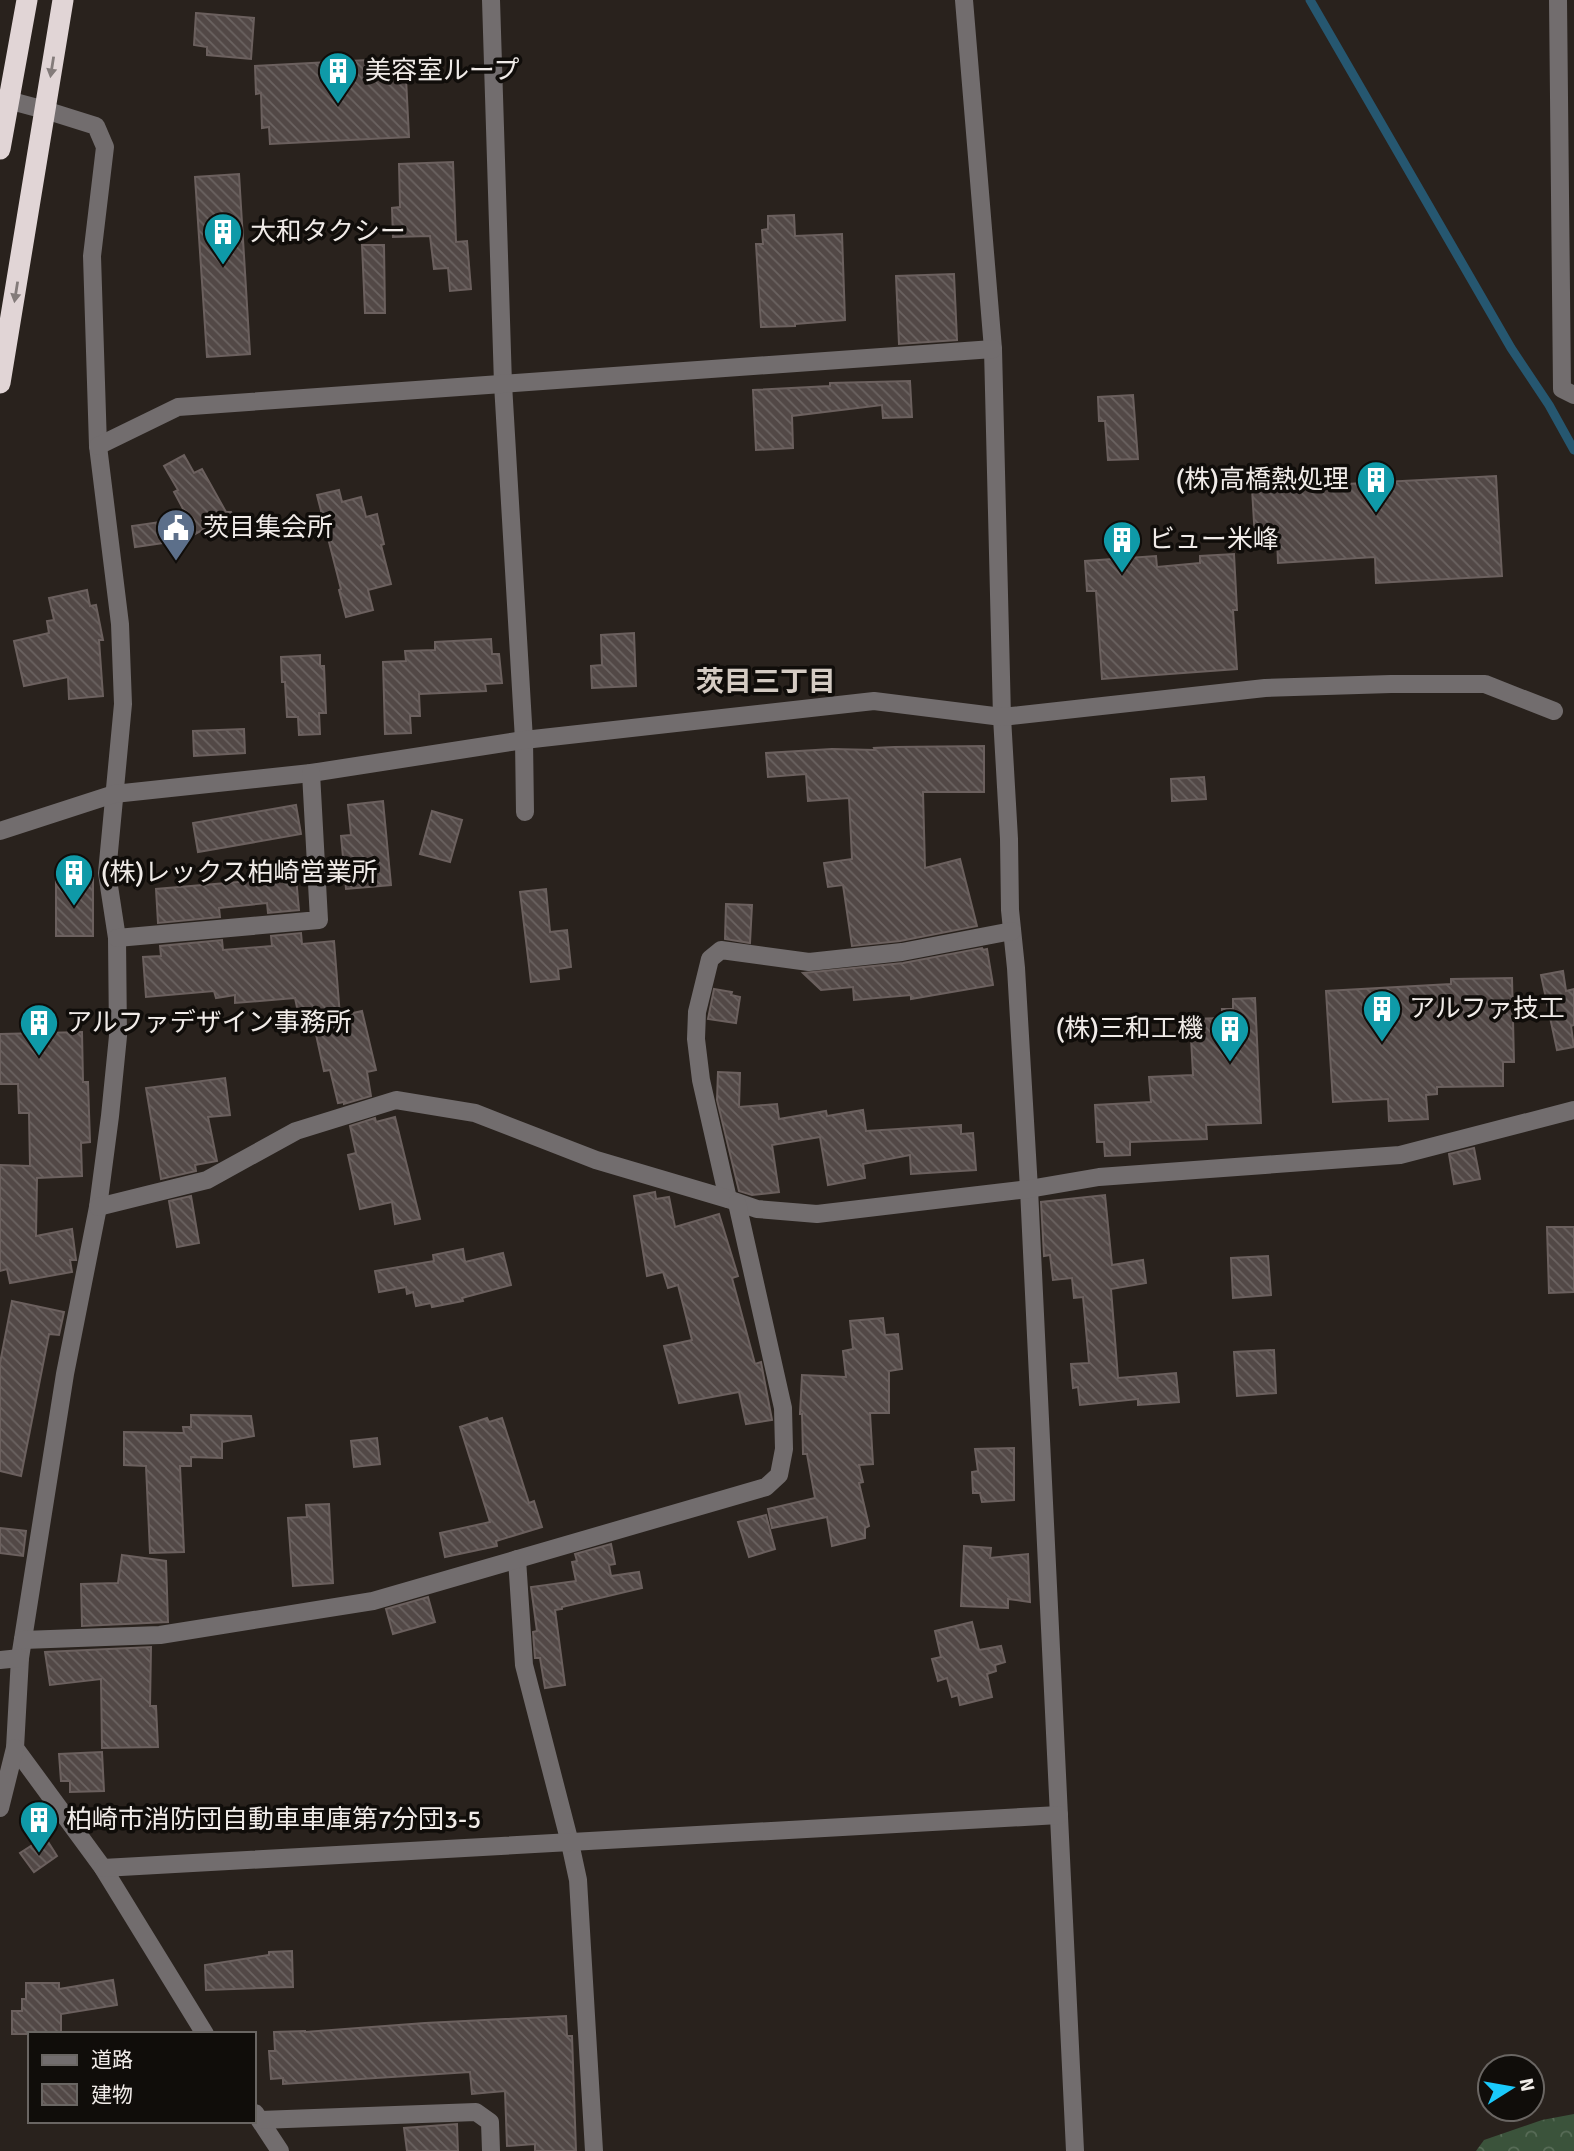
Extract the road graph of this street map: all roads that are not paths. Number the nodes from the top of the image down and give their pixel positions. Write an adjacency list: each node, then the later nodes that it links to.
1 (27, 0): 6 (highway)
2 (63, 0): 7 (highway, one-way to 7)
3 (491, 0): 11 (street)
4 (964, 0): 9 (street)
5 (1558, 0): 12 (street)
6 (4, 99): 7 (street); 8 (highway)
7 (45, 110): 10 (highway, one-way to 10); 13 (street)
8 (0, 149)
9 (993, 349): 11 (street); 15 (street)
10 (0, 383)
11 (503, 384): 13 (street); 16 (street)
12 (1574, 395)
13 (98, 446): 18 (street)
14 (1555, 711): 15 (street)
15 (1002, 718): 16 (street); 21 (street)
16 (524, 740): 17 (street); 19 (street)
17 (311, 772): 18 (street); 22 (street)
18 (114, 794): 20 (street); 22 (street)
19 (525, 812)
20 (0, 831)
21 (1012, 931): 24 (street); 25 (street)
22 (117, 938): 26 (street)
23 (1574, 1110): 24 (street)
24 (1029, 1189): 25 (street); 32 (street)
25 (733, 1201): 26 (street); 27 (street)
26 (98, 1206): 28 (street)
27 (517, 1559): 28 (street); 33 (street)
28 (22, 1649): 29 (street); 30 (street)
29 (0, 1660)
30 (15, 1748): 31 (street); 34 (street)
31 (0, 1808)
32 (1059, 1815): 33 (street); 40 (street)
33 (570, 1843): 34 (street); 39 (street)
34 (103, 1868): 35 (street)
35 (204, 2032)
36 (257, 2115): 37 (street); 38 (street)
37 (280, 2151)
38 (491, 2151)
39 (594, 2151)
40 (1075, 2151)

